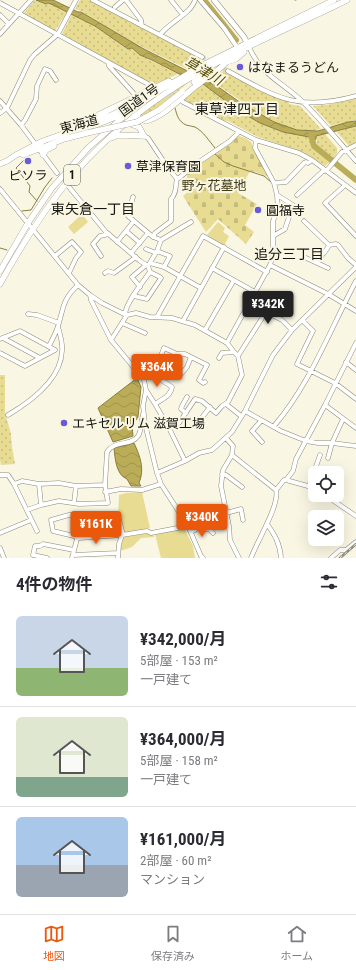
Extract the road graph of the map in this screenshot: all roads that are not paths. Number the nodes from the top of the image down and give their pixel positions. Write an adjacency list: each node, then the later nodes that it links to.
1 (31, 0): 14 (street)
2 (76, 0): 19 (street)
3 (93, 0): 10 (street)
4 (171, 0): 16 (street)
5 (195, 0): 16 (street)
6 (200, 0): 23 (street)
7 (214, 0): 22 (main road)
8 (334, 0): 22 (highway, 1)
9 (347, 0): 22 (highway, 1)
10 (98, 1): 18 (street)
11 (127, 1): 13 (street); 18 (street)
12 (0, 3): 14 (street)
13 (115, 7)
14 (21, 12): 17 (street); 19 (street)
15 (0, 15): 17 (street)
16 (183, 15): 21 (street)
17 (9, 24): 20 (street)
18 (142, 26): 21 (street)
19 (59, 33): 26 (street); 41 (street)
20 (0, 34)
21 (160, 35): 25 (street)
22 (248, 45): 23 (highway, 1); 24 (highway, 1); 28 (highway); 34 (street)
23 (237, 47): 33 (highway, 1)
24 (232, 56): 27 (highway, 1); 28 (highway)
25 (202, 57)
26 (108, 62): 32 (street); 35 (street)
27 (220, 62): 28 (highway); 29 (highway, 東海道 / 1)
28 (227, 62): 29 (highway)
29 (214, 68): 37 (highway); 44 (highway, 国道1号 / 1); 56 (highway, 東海道 / 1, bridge)
30 (228, 71): 39 (street)
31 (56, 80): 47 (street)
32 (148, 84)
33 (163, 86): 35 (highway, 1); 43 (highway, 東海道 / 1)
34 (295, 95): 39 (street); 40 (street)
35 (136, 96): 45 (highway, 1); 45 (highway, 1)
36 (356, 96): 40 (street)
37 (182, 99): 44 (highway); 49 (street)
38 (0, 101): 41 (street)
39 (292, 101): 40 (street)
40 (304, 103): 57 (street)
41 (7, 108): 42 (street); 47 (street)
42 (0, 113)
43 (126, 114): 51 (highway, 東海道 / 1); 54 (highway, 国道1号 / 1)
44 (134, 116): 46 (highway, 国道1号 / 1)
45 (85, 121): 51 (highway, 1)
46 (128, 121): 50 (highway); 53 (highway, 国道1号 / 1)
47 (21, 125): 56 (street)
48 (122, 130): 50 (highway)
49 (239, 132): 52 (street); 64 (street)
50 (144, 136): 53 (highway); 64 (street)
51 (53, 138): 56 (highway, 東海道 / 1)
52 (256, 140): 59 (street); 65 (street)
53 (105, 141): 66 (highway, 国道1号 / 1)
54 (93, 144): 58 (highway); 78 (highway, 国道1号 / 1)
55 (356, 146): 57 (street)
56 (37, 147): 58 (street); 61 (highway, 東海道 / 1)
57 (345, 150): 60 (street); 62 (street)
58 (43, 155): 63 (street)
59 (312, 160): 62 (street); 65 (street)
60 (356, 161)
61 (0, 164)
62 (328, 169): 70 (street); 72 (street)
63 (57, 173)
64 (177, 178): 85 (street)
65 (274, 183): 71 (street)
66 (68, 185): 67 (highway, 国道1号 / 1); 74 (street)
67 (62, 187): 74 (street); 79 (highway, 国道1号 / 1)
68 (343, 187): 84 (street)
69 (0, 189): 78 (street)
70 (356, 193)
71 (277, 195): 83 (street); 83 (street)
72 (297, 195)
73 (133, 197): 75 (street)
74 (88, 211): 82 (street)
75 (134, 221): 80 (street); 81 (street)
76 (304, 221): 89 (street)
77 (191, 222): 86 (street)
78 (28, 223): 79 (street); 105 (highway, 国道1号 / 1)
79 (32, 228): 94 (street); 113 (highway, 国道1号 / 1)
80 (126, 232): 87 (street); 88 (street)
81 (148, 233): 85 (street); 88 (street)
82 (109, 234): 87 (street); 95 (street)
83 (273, 236): 100 (street)
84 (356, 236)
85 (153, 237): 86 (street)
86 (161, 240): 92 (street)
87 (117, 242): 93 (street)
88 (140, 243): 93 (street)
89 (329, 245): 98 (street); 101 (street)
90 (224, 247): 103 (street); 107 (street); 110 (street)
91 (146, 249): 92 (street)
92 (157, 252): 99 (street); 102 (street)
93 (131, 253): 96 (street)
94 (55, 256): 108 (street); 108 (street)
95 (101, 256)
96 (136, 257): 99 (street); 109 (street)
97 (304, 257): 98 (street)
98 (317, 262): 104 (street)
99 (148, 264): 102 (street); 106 (street); 115 (street)
100 (270, 265): 107 (street); 118 (street)
101 (356, 266): 118 (street)
102 (164, 267): 110 (street)
103 (212, 268): 111 (street); 116 (street)
104 (328, 268)
105 (0, 271)
106 (150, 272): 115 (street); 120 (street)
107 (267, 272): 117 (street)
108 (69, 273): 114 (street)
109 (105, 273)
110 (180, 276): 116 (street); 127 (street)
111 (234, 280): 117 (street); 132 (street)
112 (356, 281): 122 (street)
113 (0, 284)
114 (78, 285): 119 (street); 131 (street)
115 (140, 287): 120 (street)
116 (201, 288): 129 (street)
117 (255, 292): 121 (street)
118 (328, 294): 122 (street); 128 (street)
119 (90, 295): 126 (street); 136 (street)
120 (134, 296): 126 (street)
121 (250, 302): 123 (street); 137 (street)
122 (344, 304): 124 (street); 150 (street)
123 (266, 312): 133 (street); 142 (street)
124 (356, 312)
125 (28, 314): 131 (street)
126 (126, 315): 127 (street); 130 (street)
127 (157, 317): 129 (street)
128 (302, 320): 133 (street); 150 (street)
129 (183, 321): 132 (street)
130 (122, 323): 134 (street); 136 (street)
131 (58, 325): 139 (street); 164 (street)
132 (205, 330): 137 (street)
133 (292, 330): 161 (street)
134 (145, 333)
135 (1, 339): 139 (street); 144 (street)
136 (111, 340): 151 (street)
137 (227, 343): 140 (street)
138 (356, 343): 147 (street)
139 (49, 346): 144 (street)
140 (234, 352): 142 (street); 145 (street)
141 (0, 353): 144 (street)
142 (238, 356): 158 (street)
143 (191, 357): 146 (street); 146 (street); 152 (street)
144 (40, 358)
145 (218, 358)
146 (159, 360): 149 (street)
147 (346, 362): 148 (street); 153 (street)
148 (356, 370)
149 (152, 371): 151 (street); 157 (street)
150 (311, 371): 153 (street); 169 (street)
151 (142, 377): 154 (street)
152 (205, 382)
153 (335, 383): 156 (street); 159 (street)
154 (146, 390): 157 (street); 163 (street)
155 (187, 397): 162 (street)
156 (356, 399)
157 (155, 404): 170 (street)
158 (226, 404): 160 (street); 165 (street)
159 (325, 405): 166 (street); 173 (street)
160 (210, 407): 162 (street); 168 (street)
161 (245, 411): 165 (street); 167 (street)
162 (186, 413): 170 (street)
163 (143, 414): 182 (street); 189 (street)
164 (8, 415)
165 (241, 416): 172 (street)
166 (343, 419): 171 (street); 175 (street)
167 (261, 420): 169 (street); 174 (street)
168 (197, 424)
169 (274, 426): 173 (street)
170 (169, 428): 180 (street)
171 (356, 428)
172 (226, 438): 177 (street); 180 (street)
173 (306, 441): 175 (street); 185 (street)
174 (262, 442)
175 (332, 443): 176 (street); 179 (street)
176 (356, 446)
177 (232, 455): 183 (street); 193 (street)
178 (320, 455): 181 (street)
179 (328, 458)
180 (185, 461): 182 (street)
181 (316, 466)
182 (157, 473): 188 (street)
183 (222, 474): 192 (street); 199 (street)
184 (0, 475): 186 (street)
185 (286, 480): 191 (street); 193 (street)
186 (14, 484): 187 (street); 198 (street)
187 (39, 484): 190 (street); 197 (street)
188 (161, 484): 194 (street); 205 (street)
189 (105, 485): 190 (street); 194 (street)
190 (76, 486): 196 (street)
191 (308, 486)
192 (242, 487)
193 (276, 490): 204 (street)
194 (106, 492): 196 (street)
195 (335, 502): 200 (street)
196 (74, 503): 197 (street)
197 (42, 505): 198 (street)
198 (27, 510): 201 (street)
199 (226, 513): 202 (street); 223 (street)
200 (356, 516)
201 (31, 520): 206 (street); 208 (street)
202 (243, 520)
203 (77, 523): 210 (street); 211 (street); 211 (street)
204 (267, 524): 224 (street); 225 (street)
205 (188, 526): 207 (street); 210 (street)
206 (37, 531)
207 (191, 532): 209 (street); 222 (street)
208 (0, 533)
209 (213, 533)
210 (123, 535): 211 (street); 215 (street)
211 (78, 538): 214 (street)
212 (356, 542): 226 (street)
213 (0, 548): 219 (street)
214 (74, 550): 218 (street); 220 (street)
215 (118, 552): 217 (street); 221 (street)
216 (87, 556): 217 (street); 218 (street)
217 (102, 556)
218 (73, 557)
219 (4, 558)
220 (47, 558)
221 (118, 558)
222 (203, 558)
223 (238, 558)
224 (251, 558)
225 (281, 558)
226 (330, 558)

